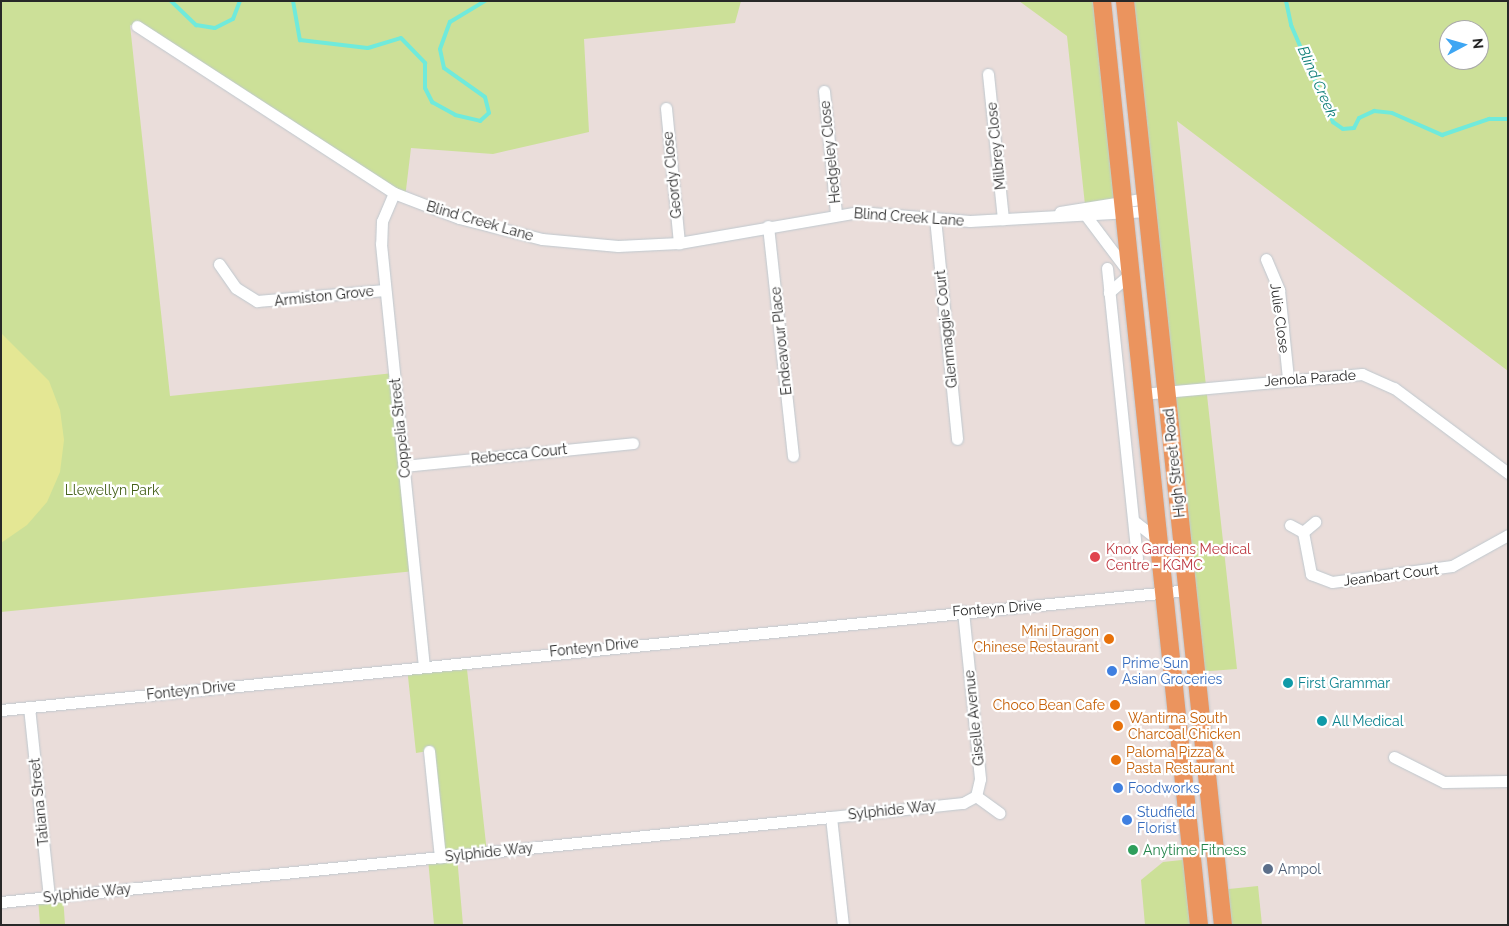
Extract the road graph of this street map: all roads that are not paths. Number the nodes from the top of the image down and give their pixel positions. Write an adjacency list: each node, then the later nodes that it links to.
1 (1102, 1): 9 (main road, High Street Road)
2 (1125, 1): 8 (main road, High Street Road)
3 (137, 26): 7 (street, Blind Creek Lane)
4 (988, 74): 14 (street, Milbrey Close)
5 (824, 91): 10 (street, Hedgeley Close)
6 (666, 108): 16 (street, Geordy Close)
7 (394, 193): 16 (street, Blind Creek Lane); 21 (street, Coppelia Street)
8 (1147, 205): 9 (street, Blind Creek Lane); 24 (main road, High Street Road)
9 (1123, 207): 11 (street, Blind Creek Lane); 12 (street, Blind Creek Lane); 20 (main road, High Street Road)
10 (836, 214): 13 (street, Blind Creek Lane); 15 (street, Blind Creek Lane)
11 (1051, 214): 12 (street, Blind Creek Lane); 14 (street, Blind Creek Lane)
12 (1087, 217): 20 (street)
13 (935, 218): 14 (street, Blind Creek Lane); 26 (street, Glenmaggie Court)
14 (1003, 219)
15 (768, 226): 16 (street, Blind Creek Lane); 28 (street, Endeavour Place)
16 (680, 243)
17 (1266, 259): 23 (street, Julie Close)
18 (219, 264): 21 (street, Armiston Grove)
19 (1106, 268): 22 (street)
20 (1130, 274): 22 (street); 25 (main road, High Street Road)
21 (385, 290): 29 (street, Coppelia Street)
22 (1109, 292): 31 (street)
23 (1288, 378): 24 (street, Jenola Parade); 30 (street, Jenola Parade)
24 (1167, 392): 25 (street, Jenola Parade); 38 (main road, High Street Road)
25 (1142, 394): 36 (main road, High Street Road)
26 (957, 439)
27 (633, 443): 29 (street, Rebecca Court)
28 (793, 456)
29 (404, 466): 41 (street, Coppelia Street)
30 (1508, 473)
31 (1134, 521): 36 (street); 37 (street)
32 (1315, 522): 34 (street)
33 (1290, 526): 34 (street)
34 (1304, 532): 35 (street, Jeanbart Court)
35 (1508, 535)
36 (1157, 539): 39 (main road, High Street Road)
37 (1137, 558)
38 (1188, 590): 39 (street, Fonteyn Drive); 50 (main road, High Street Road)
39 (1164, 593): 40 (street, Fonteyn Drive); 52 (main road, High Street Road)
40 (963, 611): 41 (street, Fonteyn Drive); 47 (street, Giselle Avenue)
41 (424, 665): 42 (street, Fonteyn Drive)
42 (29, 707): 43 (street, Fonteyn Drive); 53 (street, Tatiana Street)
43 (1, 710)
44 (429, 752): 51 (street)
45 (1394, 757): 46 (street)
46 (1508, 781)
47 (976, 796): 48 (street); 49 (street, Sylphide Way)
48 (999, 813)
49 (831, 817): 51 (street, Sylphide Way); 55 (street)
50 (1212, 829): 52 (main road); 57 (main road, High Street Road)
51 (440, 857): 53 (street, Sylphide Way)
52 (1192, 868): 56 (main road, High Street Road)
53 (49, 897): 54 (street, Sylphide Way)
54 (1, 902)
55 (843, 925)
56 (1198, 925)
57 (1223, 925)

